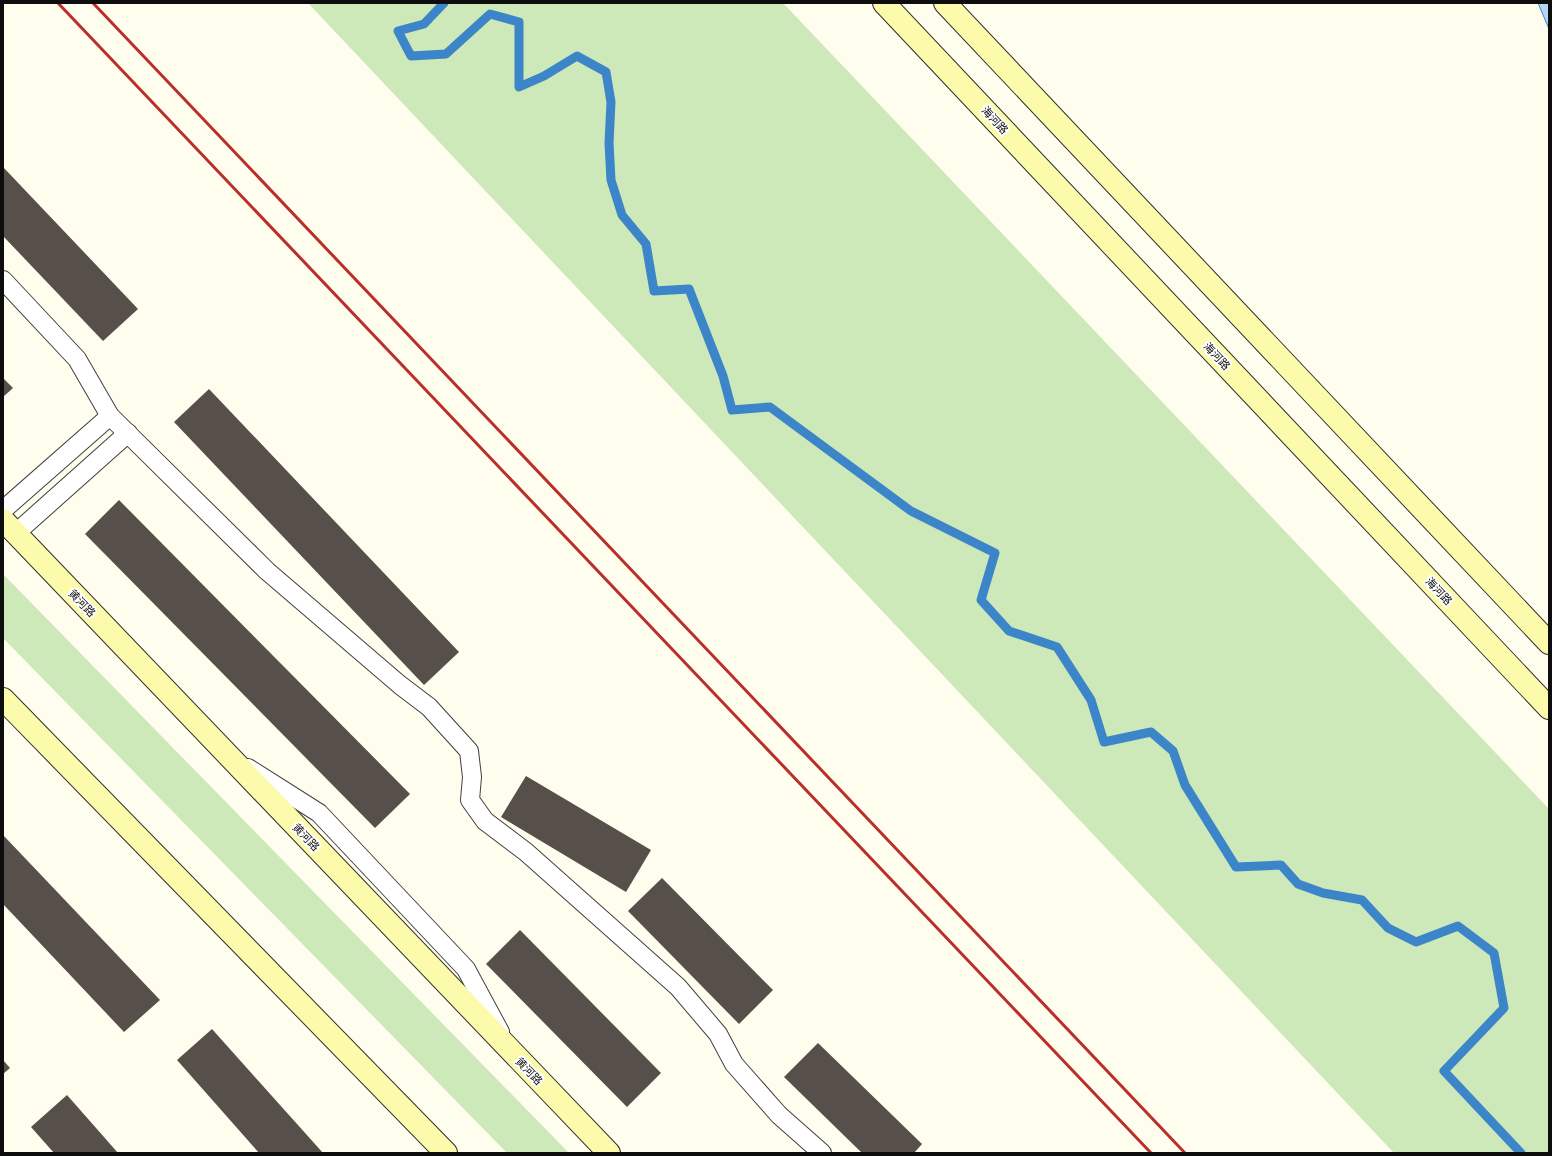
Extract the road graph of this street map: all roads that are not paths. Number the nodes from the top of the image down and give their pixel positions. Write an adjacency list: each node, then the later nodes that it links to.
1 (884, 3): 10 (street, 海河路)
2 (945, 3): 8 (street)
3 (3, 280): 4 (lane)
4 (110, 416): 5 (lane); 6 (lane)
5 (128, 433): 7 (lane); 13 (lane)
6 (3, 510)
7 (9, 527): 12 (street, 黄河路)
8 (1549, 643)
9 (3, 699): 11 (street)
10 (1549, 708)
11 (446, 1153)
12 (608, 1153)
13 (822, 1153)

